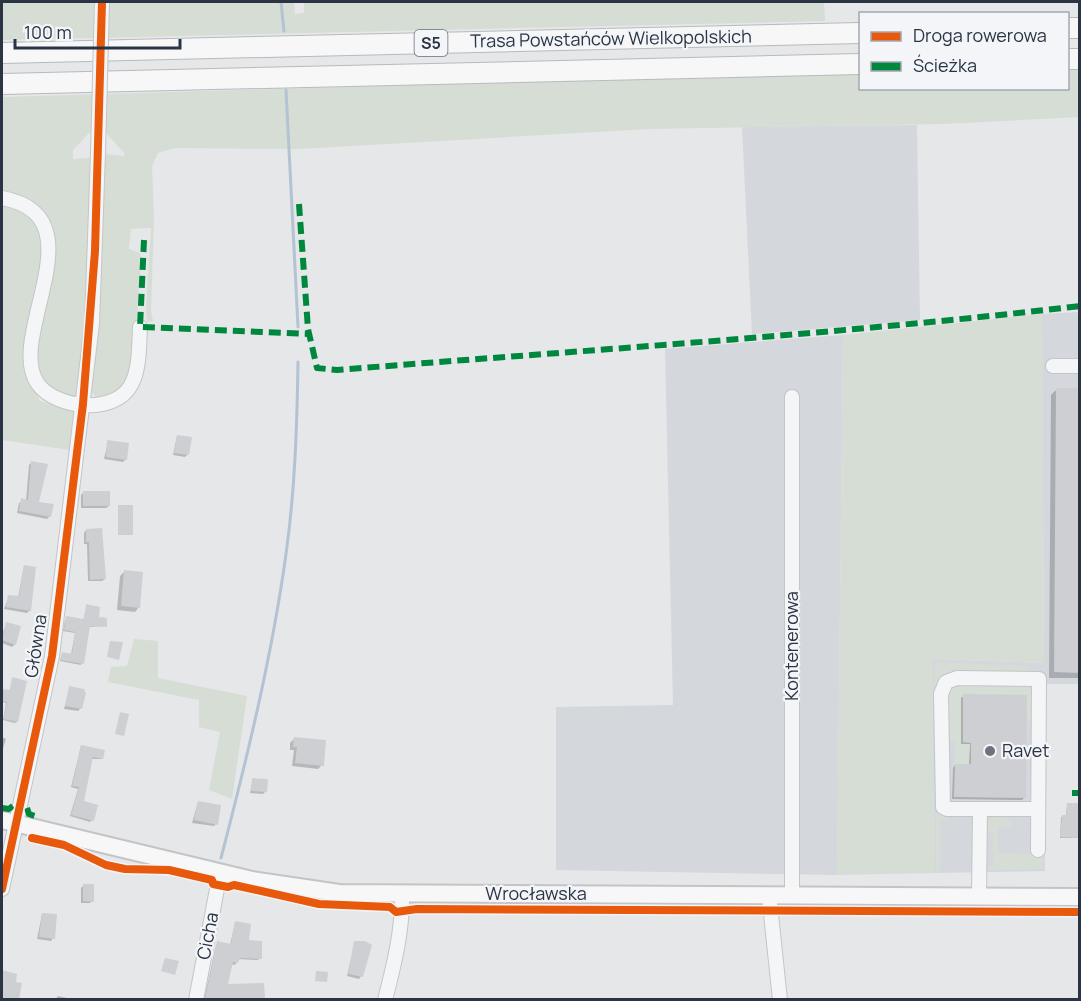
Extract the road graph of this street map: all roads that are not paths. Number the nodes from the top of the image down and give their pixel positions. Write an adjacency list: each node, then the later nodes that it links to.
1 (102, 2): 11 (street, Główna, bridge)
2 (859, 33): 3 (highway, Trasa Powstańców Wielkopolskich / S5)
3 (2, 53)
4 (859, 64): 5 (highway, Trasa Powstańców Wielkopolskich / S5)
5 (2, 84)
6 (2, 198): 11 (street)
7 (140, 327): 11 (street)
8 (1053, 366): 9 (street)
9 (1080, 366)
10 (792, 397): 20 (street, Kontenerowa)
11 (83, 404): 14 (street, Główna)
12 (980, 809): 13 (street); 13 (street); 21 (street)
13 (1038, 809): 15 (street)
14 (9, 821): 16 (main road, Wrocławska); 17 (street, Główna)
15 (1038, 850)
16 (220, 873): 18 (main road, Wrocławska); 23 (street, Cicha)
17 (2, 889)
18 (402, 893): 19 (main road, Wrocławska); 24 (street)
19 (769, 895): 20 (main road, Wrocławska); 25 (street)
20 (792, 895): 21 (main road, Wrocławska)
21 (979, 896): 22 (main road, Wrocławska)
22 (1080, 897)
23 (196, 999)
24 (385, 999)
25 (780, 999)

